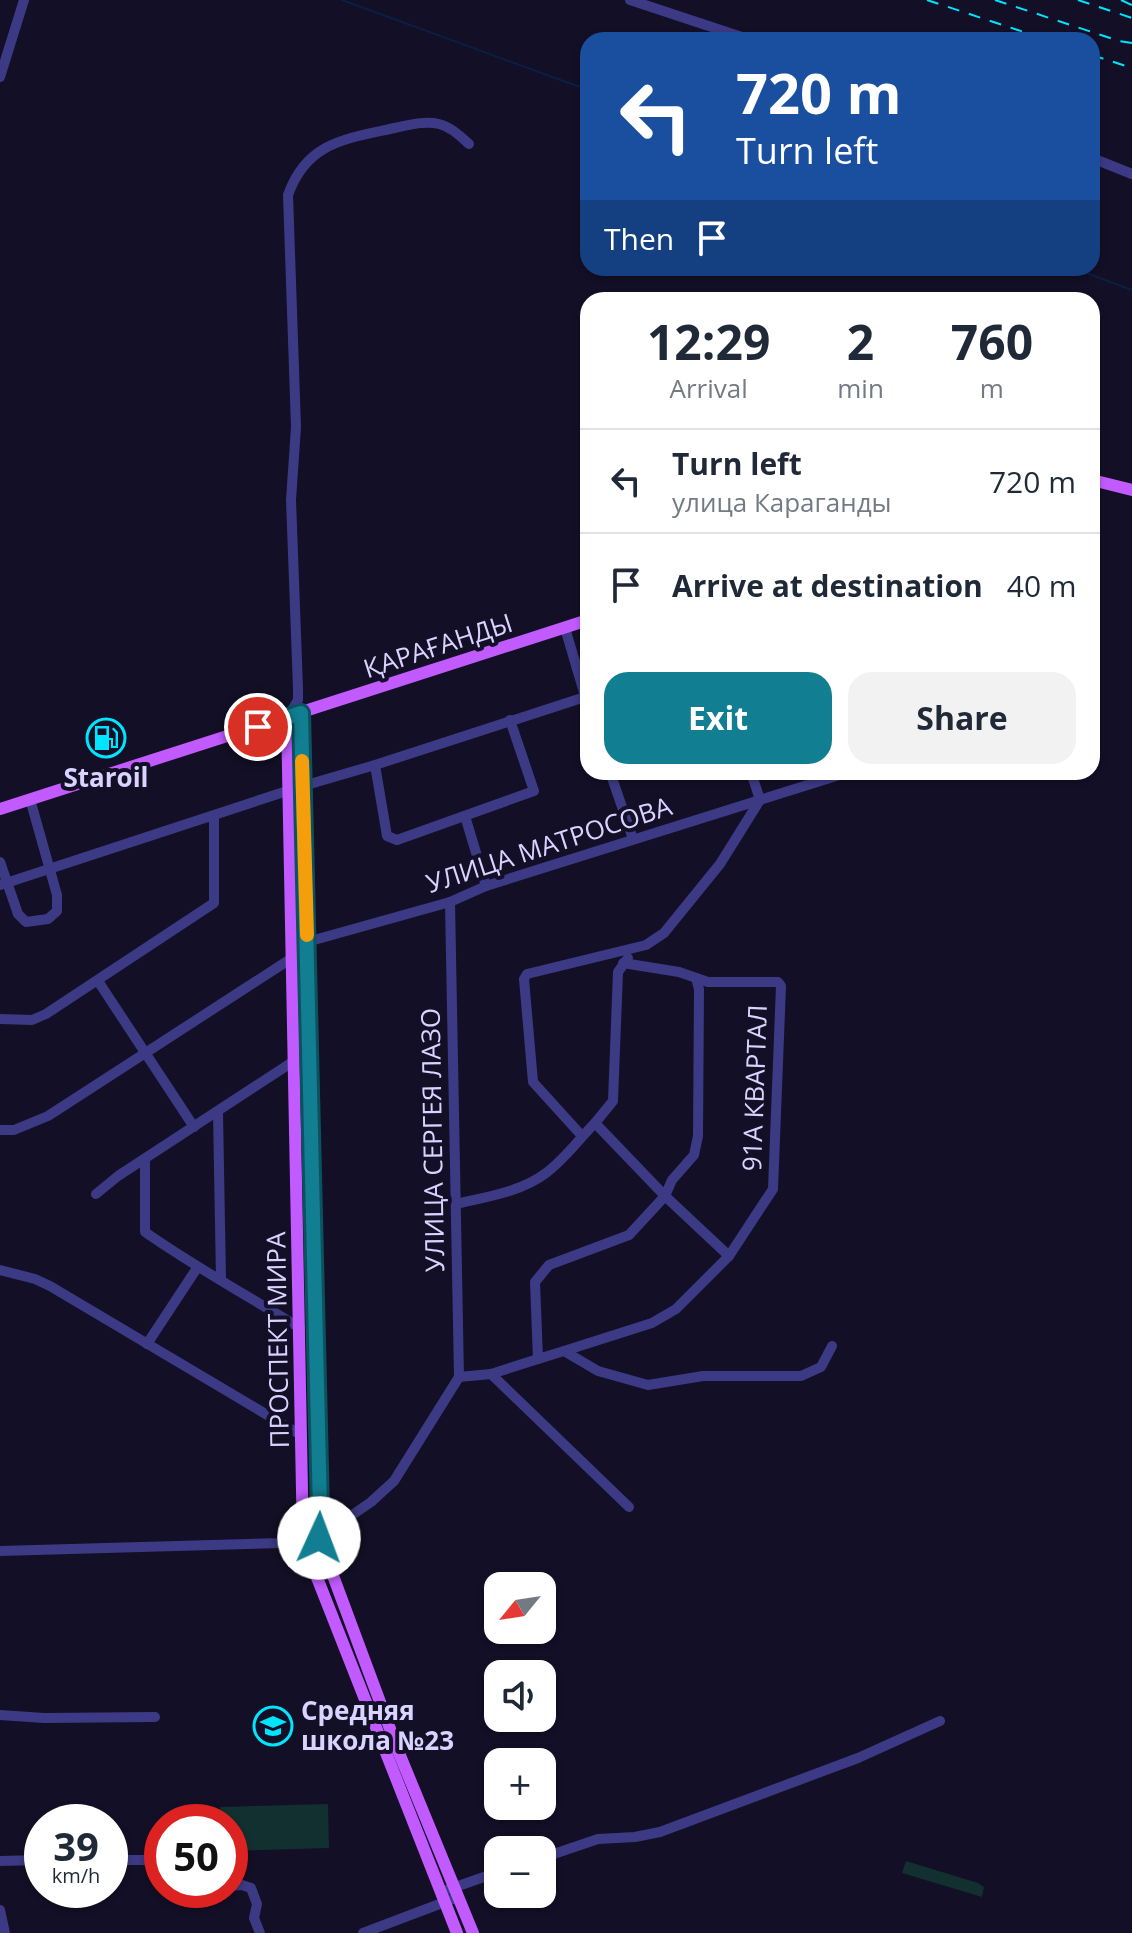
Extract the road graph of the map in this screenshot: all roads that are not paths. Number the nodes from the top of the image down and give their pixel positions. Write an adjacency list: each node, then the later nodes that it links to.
1 (24, 0): 4 (street)
2 (630, 0): 3 (street)
3 (727, 32)
4 (0, 77)
5 (469, 144): 14 (street)
6 (1100, 161): 7 (street)
7 (1132, 174)
8 (1100, 482): 9 (main road)
9 (1132, 490)
10 (580, 623): 11 (main road, ҚАРАҒАНДЫ)
11 (565, 628): 12 (street); 14 (main road, ҚАРАҒАНДЫ)
12 (580, 677)
13 (580, 702): 16 (street)
14 (299, 706): 15 (main road, ҚАРАҒАНДЫ); 21 (main road, ПРОСПЕКТ МИРА)
15 (287, 718): 22 (main road, ПРОСПЕКТ МИРА); 23 (main road, ҚАРАҒАНДЫ)
16 (510, 720): 17 (street); 27 (street)
17 (375, 765): 21 (street); 27 (street)
18 (613, 780): 28 (street)
19 (754, 780): 24 (street)
20 (824, 780): 24 (street, УЛИЦА МАТРОСОВА)
21 (303, 786): 34 (main road, ПРОСПЕКТ МИРА)
22 (287, 791): 26 (street); 36 (main road, ПРОСПЕКТ МИРА)
23 (30, 799): 25 (main road, ҚАРАҒАНДЫ); 30 (street)
24 (760, 800): 28 (street, УЛИЦА МАТРОСОВА); 35 (street)
25 (0, 809)
26 (214, 816): 30 (street); 39 (street)
27 (465, 816): 32 (street)
28 (633, 839): 32 (street, УЛИЦА МАТРОСОВА)
29 (0, 862): 31 (street)
30 (49, 870): 31 (street); 31 (street)
31 (3, 884)
32 (486, 886): 33 (street, УЛИЦА МАТРОСОВА)
33 (450, 902): 34 (street, УЛИЦА МАТРОСОВА); 51 (street, УЛИЦА СЕРГЕЯ ЛАЗО)
34 (307, 942): 36 (street); 65 (main road, ПРОСПЕКТ МИРА)
35 (646, 945): 37 (street); 47 (street)
36 (292, 958): 41 (street); 42 (main road, ПРОСПЕКТ МИРА)
37 (623, 963): 38 (street); 44 (street)
38 (696, 978): 50 (street); 52 (street, 91А КВАРТАЛ)
39 (98, 981): 40 (street); 41 (street)
40 (0, 1019)
41 (146, 1054): 45 (street); 46 (street)
42 (294, 1061): 43 (street); 56 (main road, ПРОСПЕКТ МИРА)
43 (218, 1113): 45 (street); 55 (street)
44 (595, 1123): 47 (street); 50 (street)
45 (194, 1127): 48 (street)
46 (0, 1130)
47 (582, 1136): 51 (street)
48 (145, 1159): 49 (street); 53 (street)
49 (96, 1194)
50 (665, 1196): 52 (street); 60 (street)
51 (456, 1204): 62 (street, УЛИЦА СЕРГЕЯ ЛАЗО)
52 (729, 1256): 59 (street)
53 (197, 1268): 55 (street); 57 (street)
54 (0, 1270): 57 (street)
55 (221, 1279): 56 (street)
56 (300, 1328): 63 (main road, ПРОСПЕКТ МИРА)
57 (147, 1344): 63 (street)
58 (832, 1346): 59 (street)
59 (564, 1351): 60 (street)
60 (538, 1359): 61 (street)
61 (491, 1374): 62 (street); 64 (street)
62 (459, 1377): 65 (street)
63 (301, 1435): 66 (main road, ПРОСПЕКТ МИРА)
64 (629, 1507)
65 (319, 1538): 66 (street); 76 (main road, ПРОСПЕКТ МИРА)
66 (303, 1542): 67 (street); 77 (main road, ПРОСПЕКТ МИРА)
67 (0, 1551)
68 (0, 1715): 69 (street)
69 (155, 1717)
70 (940, 1721): 71 (street)
71 (556, 1853)
72 (24, 1860): 73 (street)
73 (0, 1861)
74 (484, 1879): 76 (street)
75 (248, 1887): 80 (street)
76 (456, 1892): 77 (street); 83 (main road, ПРОСПЕКТ МИРА)
77 (442, 1897): 81 (street); 82 (main road, ПРОСПЕКТ МИРА)
78 (0, 1910): 79 (street)
79 (5, 1933)
80 (260, 1933)
81 (363, 1933)
82 (457, 1933)
83 (473, 1933)

